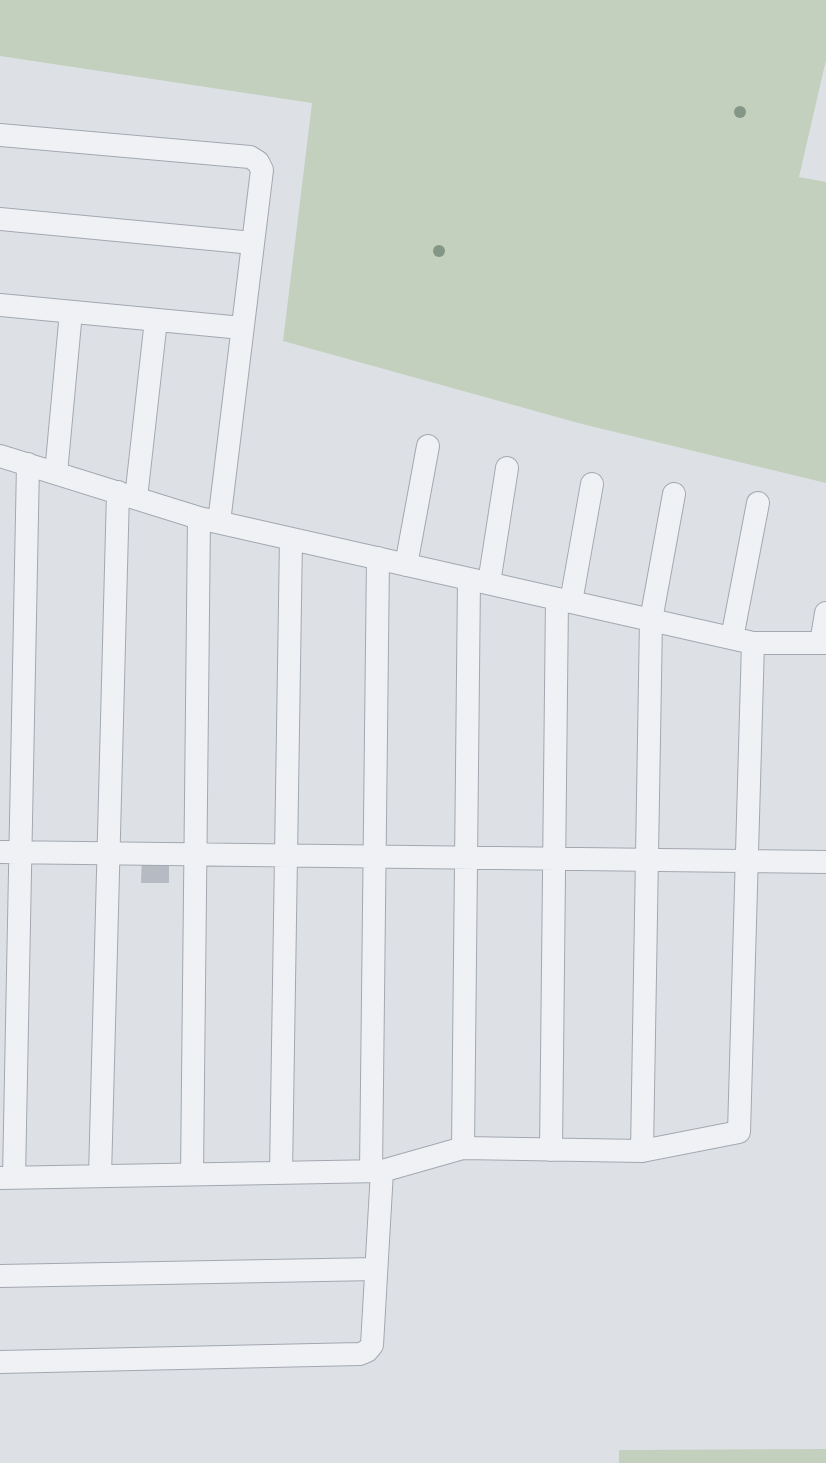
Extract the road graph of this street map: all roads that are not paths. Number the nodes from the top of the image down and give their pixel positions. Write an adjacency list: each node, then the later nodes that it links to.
1 (0, 134): 3 (street)
2 (0, 218): 3 (street)
3 (253, 243): 7 (street)
4 (0, 305): 5 (street)
5 (71, 312): 6 (street); 12 (street)
6 (156, 320): 7 (street); 15 (street)
7 (242, 328): 17 (street)
8 (428, 446): 20 (street)
9 (0, 456): 10 (street)
10 (28, 464): 12 (street); 27 (street)
11 (507, 468): 21 (street)
12 (56, 473): 15 (street)
13 (592, 484): 22 (street)
14 (674, 494): 24 (street)
15 (127, 495): 17 (street); 28 (street)
16 (758, 503): 25 (street)
17 (209, 520): 18 (street); 29 (street)
18 (291, 539): 19 (street); 30 (street)
19 (378, 558): 20 (street); 31 (street)
20 (406, 565): 21 (street)
21 (479, 581): 22 (street); 32 (street)
22 (564, 600): 24 (street); 33 (street)
23 (826, 613): 26 (street)
24 (651, 620): 25 (street); 34 (street)
25 (742, 640): 26 (street); 35 (street)
26 (823, 642)
27 (10, 852): 28 (street); 44 (street)
28 (108, 853): 29 (street); 43 (street)
29 (195, 855): 30 (street); 42 (street)
30 (286, 856): 31 (street); 41 (street)
31 (375, 857): 32 (street); 40 (street)
32 (466, 858): 33 (street); 37 (street)
33 (554, 859): 34 (street); 38 (street)
34 (647, 860): 35 (street); 39 (street)
35 (747, 861): 36 (street); 39 (street)
36 (826, 862)
37 (463, 1148): 38 (street); 40 (street)
38 (551, 1150): 39 (street)
39 (642, 1151)
40 (376, 1171): 41 (street); 45 (street)
41 (280, 1173): 42 (street)
42 (192, 1174): 43 (street)
43 (100, 1176): 44 (street)
44 (7, 1178)
45 (376, 1269): 46 (street); 47 (street)
46 (0, 1276)
47 (0, 1362)

